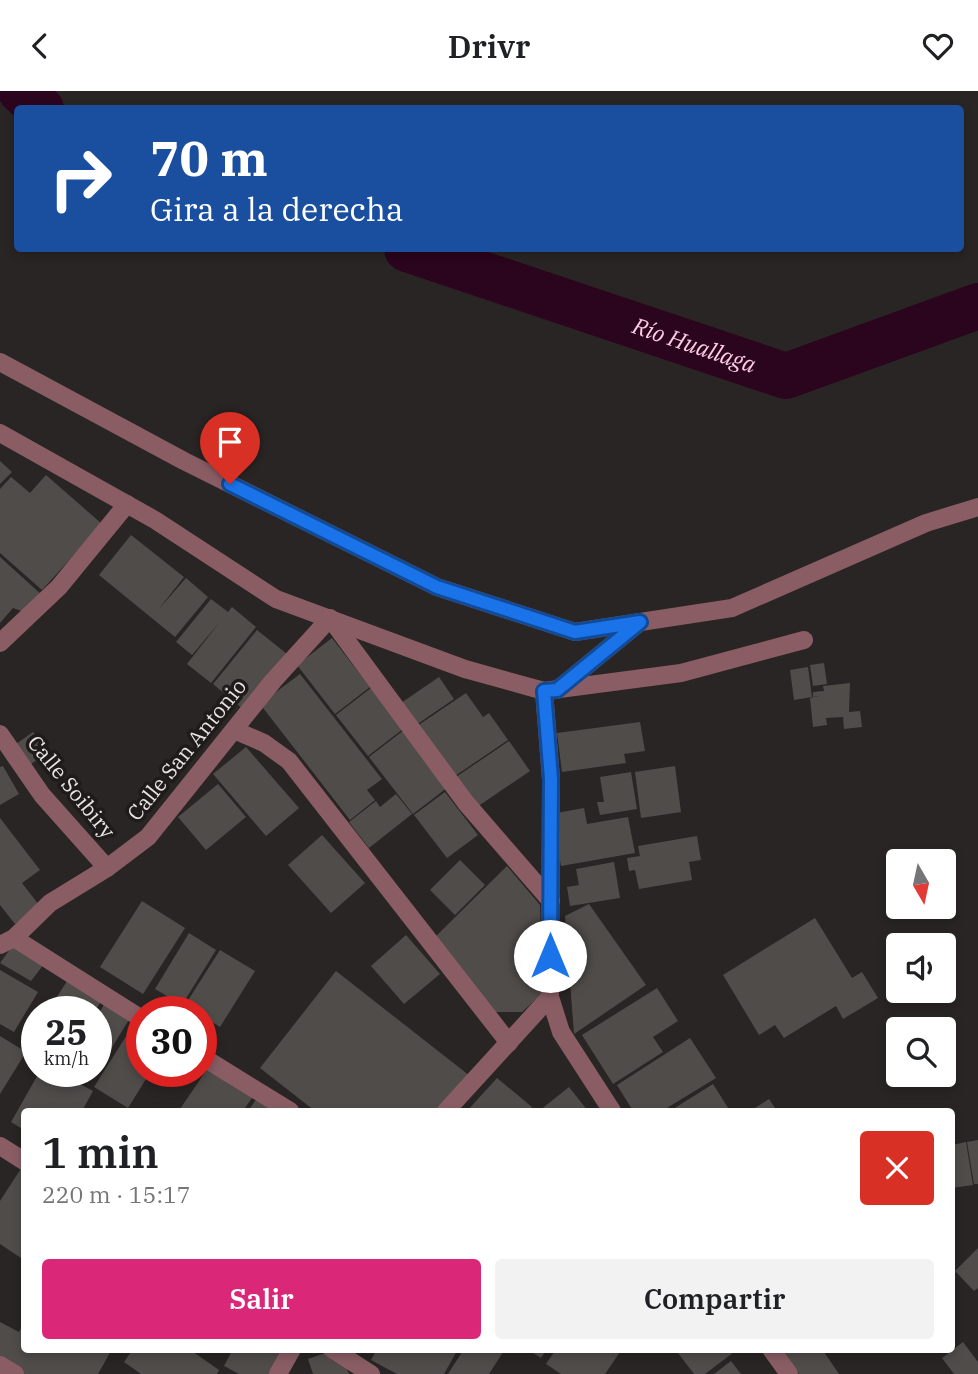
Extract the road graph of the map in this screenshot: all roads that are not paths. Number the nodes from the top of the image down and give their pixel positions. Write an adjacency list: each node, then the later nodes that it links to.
1 (0, 362): 6 (street)
2 (0, 433): 3 (street)
3 (127, 504): 5 (street); 8 (street)
4 (978, 507): 6 (street)
5 (330, 618): 9 (street); 10 (street, Calle San Antonio); 13 (street)
6 (640, 622): 9 (street)
7 (804, 640): 9 (street)
8 (0, 643)
9 (550, 691): 13 (street)
10 (234, 730): 12 (street, Calle San Antonio); 17 (street)
11 (0, 734): 12 (street, Calle Soibiry)
12 (107, 868): 14 (street, Calle San Antonio)
13 (551, 901): 15 (street)
14 (7, 942): 16 (street)
15 (550, 997): 17 (street); 21 (street)
16 (126, 1010)
17 (509, 1043): 20 (street)
18 (217, 1066): 19 (street)
19 (285, 1108)
20 (449, 1108)
21 (610, 1108)
22 (0, 1146): 23 (street)
23 (21, 1159)
24 (290, 1353): 29 (street)
25 (338, 1353): 30 (street)
26 (775, 1353): 31 (street)
27 (0, 1365): 28 (street)
28 (15, 1374)
29 (278, 1374)
30 (371, 1374)
31 (789, 1374)

